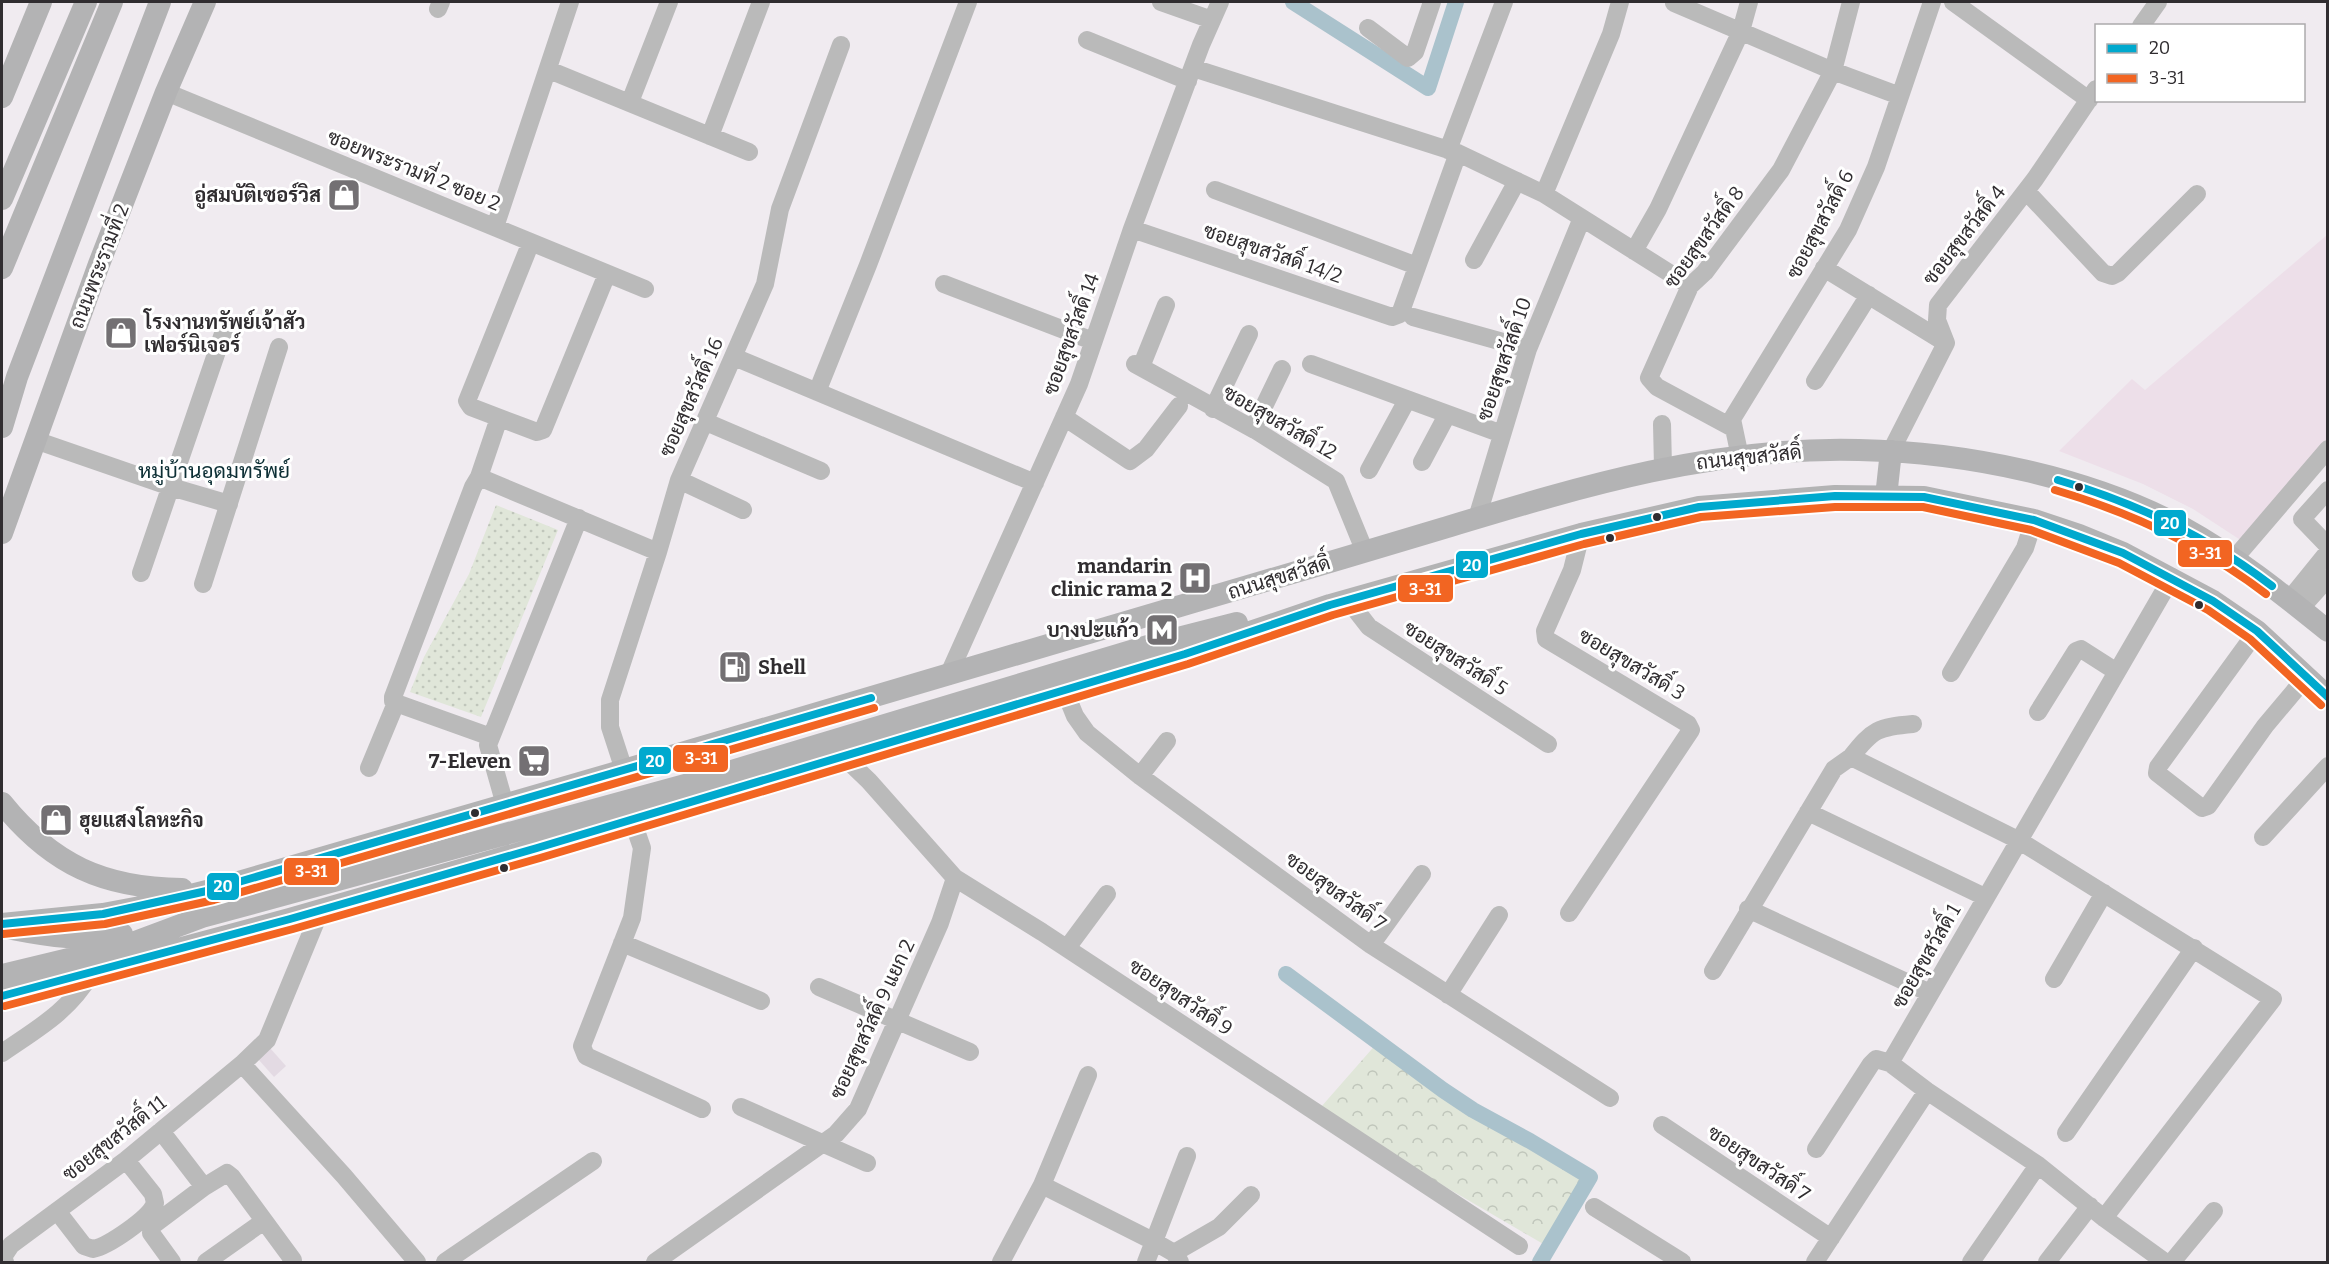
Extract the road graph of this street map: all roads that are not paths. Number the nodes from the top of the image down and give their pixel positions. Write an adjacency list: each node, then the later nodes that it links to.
1 (41, 2): 33 (main road)
2 (86, 2): 43 (main road)
3 (112, 2): 51 (main road)
4 (160, 2): 79 (main road, ถนนพระรามที่ 2)
5 (206, 2): 30 (main road, ถนนพระรามที่ 2)
6 (570, 2): 27 (street)
7 (669, 2): 34 (street)
8 (761, 2): 35 (street)
9 (968, 2): 70 (street)
10 (1161, 2): 21 (street)
11 (1220, 2): 21 (street, ซอยสุขสวัสดิ์ 14)
12 (1432, 2): 23 (street)
13 (1503, 2): 36 (street)
14 (1620, 2): 41 (street)
15 (1749, 2): 24 (street)
16 (1851, 2): 28 (street, ซอยสุขสวัสดิ์ 8)
17 (1932, 2): 32 (street, ซอยสุขสวัสดิ์ 6)
18 (1953, 2): 31 (street)
19 (2158, 2): 22 (street)
20 (1674, 3): 24 (street)
21 (1212, 20): 29 (street, ซอยสุขสวัสดิ์ 14)
22 (2142, 24)
23 (1368, 28)
24 (1741, 31): 28 (street); 48 (street)
25 (1088, 40): 29 (street)
26 (841, 45): 66 (street, ซอยสุขสวัสดิ์ 16)
27 (549, 70): 34 (street); 45 (street)
28 (1833, 71): 32 (street); 55 (street, ซอยสุขสวัสดิ์ 8)
29 (1191, 75): 36 (street); 46 (street, ซอยสุขสวัสดิ์ 14)
30 (166, 92): 45 (street, ซอยพระรามที่ 2 ซอย 2); 83 (main road, ถนนพระรามที่ 2)
31 (2093, 94): 40 (street, ซอยสุขสวัสดิ์ 4)
32 (1900, 96): 52 (street, ซอยสุขสวัสดิ์ 6)
33 (2, 97)
34 (630, 102): 35 (street)
35 (710, 136): 37 (street)
36 (1453, 151): 38 (street); 50 (street)
37 (749, 152)
38 (1517, 181): 41 (street); 49 (street)
39 (1215, 190): 50 (street)
40 (2026, 191): 42 (street); 63 (street, ซอยสุขสวัสดิ์ 4)
41 (1544, 194): 44 (street)
42 (2197, 194)
43 (2, 199)
44 (1582, 218): 48 (street); 65 (street, ซอยสุขสวัสดิ์ 10)
45 (495, 227): 47 (street, ซอยพระรามที่ 2 ซอย 2)
46 (1132, 229): 59 (street, ซอยสุขสวัสดิ์ 14/2); 62 (street, ซอยสุขสวัสดิ์ 14)
47 (531, 242): 53 (street, ซอยพระรามที่ 2 ซอย 2); 76 (street)
48 (1634, 251): 55 (street)
49 (1473, 260)
50 (1417, 266): 59 (street)
51 (2, 268)
52 (1824, 268): 57 (street); 80 (street, ซอยสุขสวัสดิ์ 6)
53 (608, 274): 56 (street, ซอยพระรามที่ 2 ซอย 2); 76 (street)
54 (945, 284): 62 (street)
55 (1690, 286): 80 (street, ซอยสุขสวัสดิ์ 8)
56 (645, 289)
57 (1869, 295): 63 (street); 69 (street)
58 (1166, 305): 73 (street, ซอยสุขสวัสดิ์ 12)
59 (1406, 316): 65 (street, ซอยสุขสวัสดิ์ 14/2)
60 (226, 325): 94 (street)
61 (1249, 334): 73 (street)
62 (1094, 341): 75 (street, ซอยสุขสวัสดิ์ 14)
63 (1946, 343): 85 (street)
64 (279, 347): 97 (street)
65 (1528, 349): 82 (street, ซอยสุขสวัสดิ์ 10)
66 (734, 357): 70 (street); 77 (street, ซอยสุขสวัสดิ์ 16)
67 (1311, 364): 71 (street)
68 (1282, 369): 81 (street)
69 (1815, 381)
70 (817, 392): 93 (street)
71 (1407, 400): 74 (street); 89 (street)
72 (1179, 406): 75 (street)
73 (1213, 409): 81 (street, ซอยสุขสวัสดิ์ 12)
74 (1447, 415): 82 (street); 87 (street)
75 (1064, 417): 93 (street, ซอยสุขสวัสดิ์ 14)
76 (499, 418): 91 (street)
77 (705, 422): 90 (street); 92 (street, ซอยสุขสวัสดิ์ 16)
78 (1662, 424): 88 (street)
79 (2, 427)
80 (1733, 428): 86 (street)
81 (1255, 430): 106 (street, ซอยสุขสวัสดิ์ 12)
82 (1502, 434): 100 (street, ซอยสุขสวัสดิ์ 10)
83 (35, 440): 94 (street); 102 (main road, ถนนพระรามที่ 2)
84 (2328, 449): 108 (street)
85 (1891, 451): 86 (main road, ถนนสุขสวัสดิ์); 96 (main road); 108 (main road, ถนนสุขสวัสดิ์)
86 (1740, 457): 88 (main road, ถนนสุขสวัสดิ์)
87 (1422, 462)
88 (1663, 467): 100 (main road, ถนนสุขสวัสดิ์)
89 (1369, 470)
90 (821, 471)
91 (479, 477): 99 (street); 123 (street)
92 (678, 480): 98 (street); 105 (street, ซอยสุขสวัสดิ์ 16)
93 (1035, 483): 119 (street, ซอยสุขสวัสดิ์ 14)
94 (171, 487): 97 (street); 109 (street)
95 (2328, 490): 104 (street)
96 (1886, 496): 101 (main road); 103 (main road)
97 (229, 504): 112 (street)
98 (743, 510)
99 (579, 518): 105 (street); 126 (street)
100 (1477, 518): 106 (main road, ถนนสุขสวัสดิ์)
101 (2034, 520): 110 (main road); 118 (street)
102 (2, 533)
103 (1581, 534): 113 (main road); 149 (street, ซอยสุขสวัสดิ์ 3)
104 (2328, 546)
105 (658, 552): 133 (street, ซอยสุขสวัสดิ์ 16)
106 (1365, 552): 119 (main road, ถนนสุขสวัสดิ์)
107 (2328, 552): 114 (street)
108 (2234, 559): 114 (main road, ถนนสุขสวัสดิ์)
109 (141, 573)
110 (2172, 577): 115 (main road); 117 (street, ซอยสุขสวัสดิ์ 1)
111 (2328, 578): 114 (street)
112 (203, 584)
113 (1339, 602): 121 (main road); 128 (street, ซอยสุขสวัสดิ์ 5); 151 (main road)
114 (2295, 604): 116 (main road, ถนนสุขสวัสดิ์)
115 (2257, 631): 120 (main road); 120 (street)
116 (2328, 631)
117 (2116, 672): 124 (street); 140 (street, ซอยสุขสวัสดิ์ 1)
118 (1951, 673)
119 (948, 676): 133 (main road, ถนนสุขสวัสดิ์)
120 (2307, 676): 122 (main road)
121 (1064, 689): 129 (main road); 134 (street, ซอยสุขสวัสดิ์ 7)
122 (2328, 697)
123 (396, 704): 126 (street); 132 (street)
124 (2038, 712)
125 (1914, 724): 130 (street)
126 (491, 737): 136 (street)
127 (1167, 741): 134 (street)
128 (1548, 744)
129 (843, 756): 138 (main road); 142 (street, ซอยสุขสวัสดิ์ 9)
130 (1851, 757): 137 (street); 140 (street)
131 (2328, 766): 139 (street)
132 (369, 768)
133 (624, 770): 136 (main road, ถนนสุขสวัสดิ์)
134 (1140, 776): 154 (street, ซอยสุขสวัสดิ์ 7)
135 (2, 803): 143 (main road)
136 (505, 805): 143 (main road, ถนนสุขสวัสดิ์)
137 (1808, 812): 146 (street); 148 (street)
138 (632, 819): 147 (main road); 153 (street)
139 (2263, 837)
140 (2018, 840): 144 (street); 146 (street, ซอยสุขสวัสดิ์ 1)
141 (1422, 874): 154 (street)
142 (955, 878): 155 (street, ซอยสุขสวัสดิ์ 9); 166 (street, ซอยสุขสวัสดิ์ 9 แยก 2)
143 (211, 890): 152 (main road, ถนนสุขสวัสดิ์)
144 (2104, 893): 156 (street); 160 (street)
145 (1107, 894): 155 (street)
146 (1985, 897): 162 (street, ซอยสุขสวัสดิ์ 1)
147 (321, 909): 158 (main road); 170 (street, ซอยสุขสวัสดิ์ 11)
148 (1748, 909): 157 (street); 162 (street)
149 (1569, 913)
150 (1499, 915): 163 (street)
151 (202, 917): 152 (main road); 159 (main road)
152 (2, 926)
153 (622, 944): 165 (street); 175 (street)
154 (1371, 945): 163 (street, ซอยสุขสวัสดิ์ 7)
155 (1067, 948): 196 (street, ซอยสุขสวัสดิ์ 9)
156 (2193, 948): 178 (street); 192 (street)
157 (1713, 971)
158 (91, 974): 164 (main road); 168 (street)
159 (2, 975)
160 (2054, 979)
161 (819, 987): 166 (street)
162 (1930, 993): 169 (street, ซอยสุขสวัสดิ์ 1)
163 (1448, 995): 173 (street, ซอยสุขสวัสดิ์ 7)
164 (2, 996)
165 (761, 1001)
166 (897, 1021): 167 (street); 179 (street, ซอยสุขสวัสดิ์ 9 แยก 2)
167 (970, 1052)
168 (2, 1053)
169 (1890, 1063): 172 (street); 180 (street)
170 (242, 1064): 177 (street, ซอยสุขสวัสดิ์ 11); 202 (street)
171 (1088, 1075): 186 (street)
172 (1927, 1091): 185 (street); 194 (street)
173 (1610, 1098)
174 (741, 1107): 179 (street)
175 (702, 1108)
176 (1662, 1125): 194 (street, ซอยสุขสวัสดิ์ 7)
177 (161, 1131): 182 (street, ซอยสุขสวัสดิ์ 11); 187 (street)
178 (2066, 1133)
179 (824, 1143): 184 (street); 204 (street, ซอยสุขสวัสดิ์ 9 แยก 2)
180 (1816, 1149)
181 (1187, 1156): 195 (street)
182 (126, 1160): 190 (street, ซอยสุขสวัสดิ์ 11); 190 (street)
183 (593, 1161): 203 (street)
184 (867, 1163)
185 (2038, 1165): 192 (street); 209 (street)
186 (1042, 1185): 195 (street); 205 (street)
187 (204, 1187): 193 (street); 199 (street)
188 (1251, 1195): 197 (street)
189 (1594, 1207): 207 (street)
190 (57, 1211): 198 (street, ซอยสุขสวัสดิ์ 11)
191 (2214, 1211): 212 (street)
192 (2097, 1212): 210 (street); 211 (street)
193 (264, 1221): 200 (street); 201 (street)
194 (1831, 1238): 208 (street)
195 (1155, 1242): 197 (street); 206 (street)
196 (1519, 1246)
197 (1177, 1258)
198 (5, 1263)
199 (172, 1263)
200 (206, 1263)
201 (291, 1263)
202 (417, 1263)
203 (445, 1263)
204 (655, 1263)
205 (1001, 1263)
206 (1146, 1263)
207 (1682, 1263)
208 (1815, 1263)
209 (1971, 1263)
210 (2047, 1263)
211 (2165, 1263)
212 (2172, 1263)

